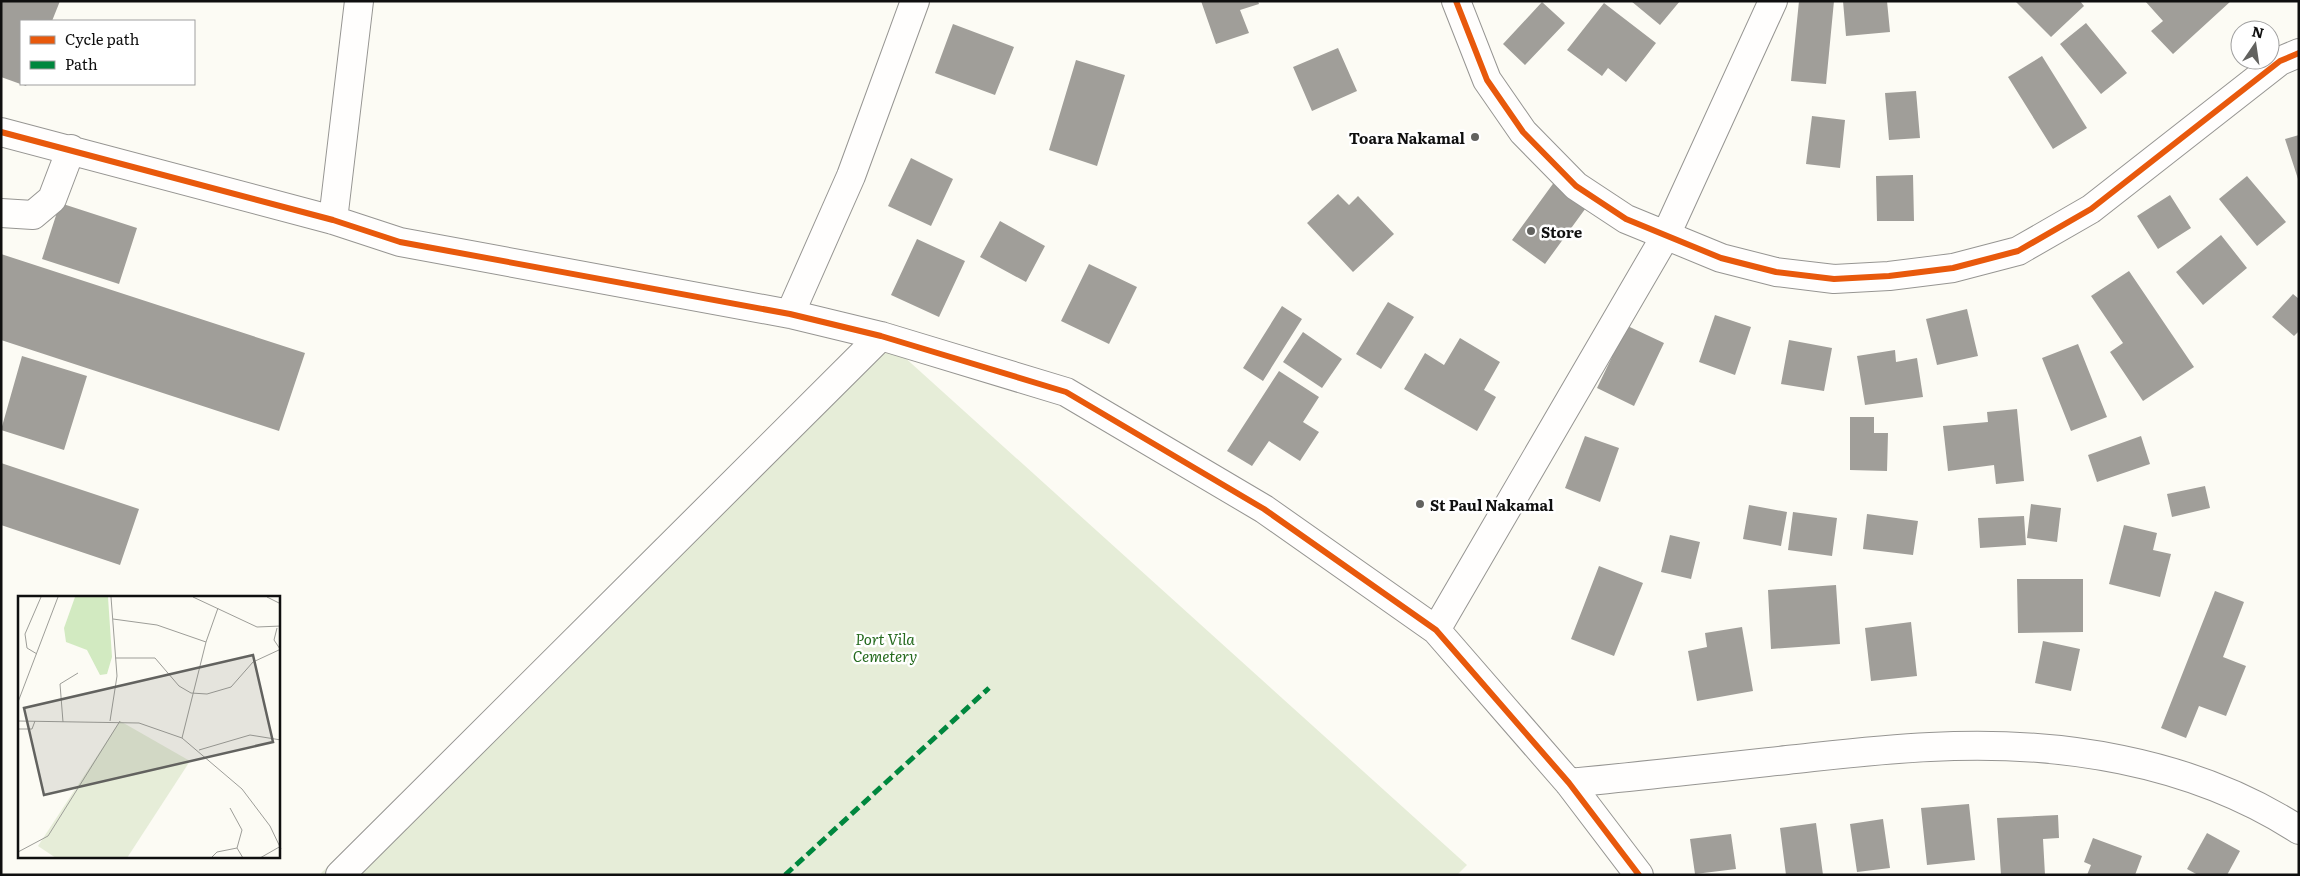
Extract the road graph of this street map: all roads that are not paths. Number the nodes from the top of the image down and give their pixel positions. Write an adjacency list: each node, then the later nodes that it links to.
1 (359, 1): 9 (street)
2 (915, 1): 11 (street)
3 (1456, 1): 10 (street)
4 (1773, 1): 10 (street)
5 (2299, 53): 10 (street)
6 (1, 132): 7 (street)
7 (72, 149): 8 (street); 9 (street)
8 (1, 213)
9 (333, 220): 11 (street)
10 (1666, 235): 13 (street)
11 (790, 314): 12 (street)
12 (881, 336): 13 (street); 16 (street)
13 (1436, 630): 14 (street)
14 (1569, 784): 15 (street); 17 (street)
15 (2299, 830)
16 (340, 875)
17 (1639, 875)

